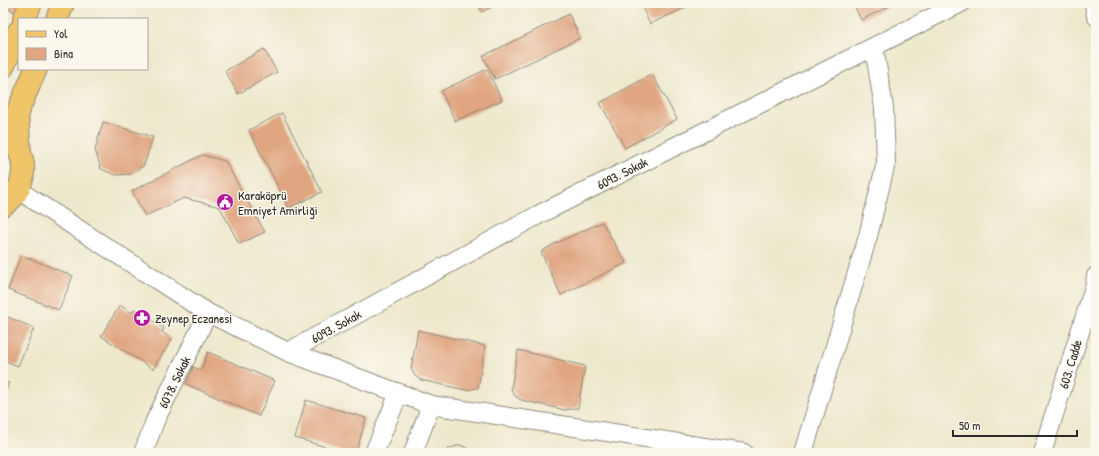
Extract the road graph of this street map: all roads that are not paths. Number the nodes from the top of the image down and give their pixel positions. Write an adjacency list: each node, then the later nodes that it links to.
1 (32, 3): 6 (main road)
2 (63, 3): 7 (main road)
3 (961, 3): 9 (street, 6093. Sokak)
4 (1094, 3): 5 (street)
5 (1096, 16)
6 (24, 18)
7 (56, 18)
8 (18, 33): 10 (main road)
9 (874, 47): 17 (street, 6093. Sokak); 24 (street)
10 (3, 67)
11 (36, 70): 13 (main road)
12 (3, 134): 13 (main road)
13 (20, 153): 14 (main road)
14 (10, 198): 16 (street)
15 (1096, 281): 25 (street, 603. Cadde)
16 (208, 313): 17 (street); 20 (street, 6078. Sokak)
17 (288, 352): 18 (street)
18 (399, 394): 19 (street); 21 (street)
19 (431, 405): 22 (street); 23 (street)
20 (143, 453)
21 (374, 453)
22 (414, 453)
23 (744, 453)
24 (803, 453)
25 (1042, 453)

